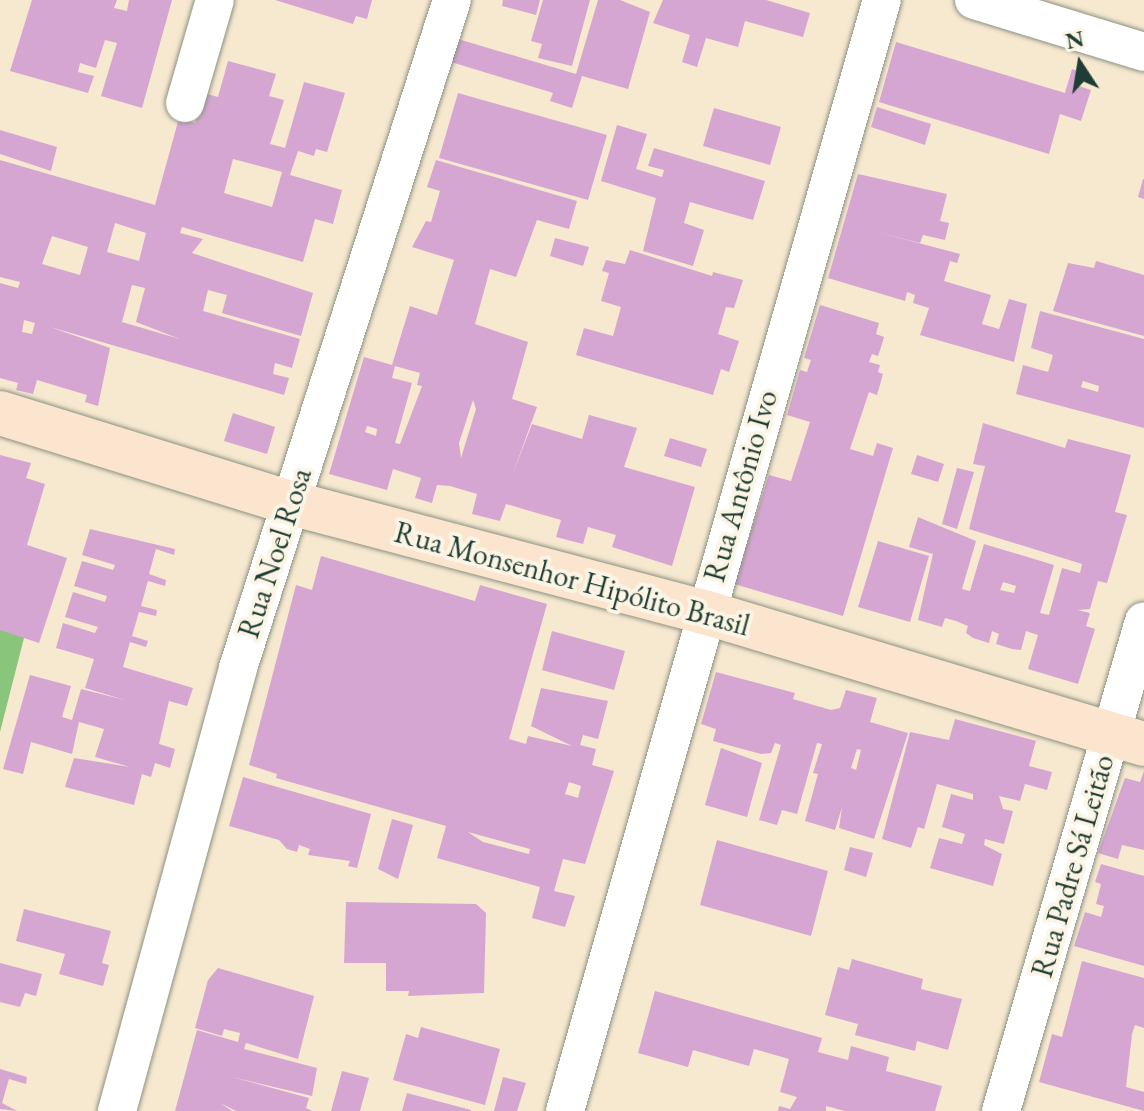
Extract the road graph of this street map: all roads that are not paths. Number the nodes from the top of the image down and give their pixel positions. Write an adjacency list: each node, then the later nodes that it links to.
1 (215, 0): 6 (street)
2 (452, 0): 8 (street, Rua Noel Rosa)
3 (882, 0): 9 (street, Rua Antônio Ivo)
4 (974, 0): 5 (street)
5 (1144, 52)
6 (185, 103)
7 (0, 413): 8 (main road, Rua Monsenhor Hipólito Brasil)
8 (291, 503): 9 (main road, Rua Monsenhor Hipólito Brasil); 12 (street, Rua Noel Rosa)
9 (704, 612): 11 (main road, Rua Monsenhor Hipólito Brasil); 13 (street, Rua Antônio Ivo)
10 (1144, 621): 11 (street, Rua Padre Sá Leitão)
11 (1128, 740): 14 (street, Rua Padre Sá Leitão)
12 (117, 1111)
13 (565, 1111)
14 (1001, 1111)

